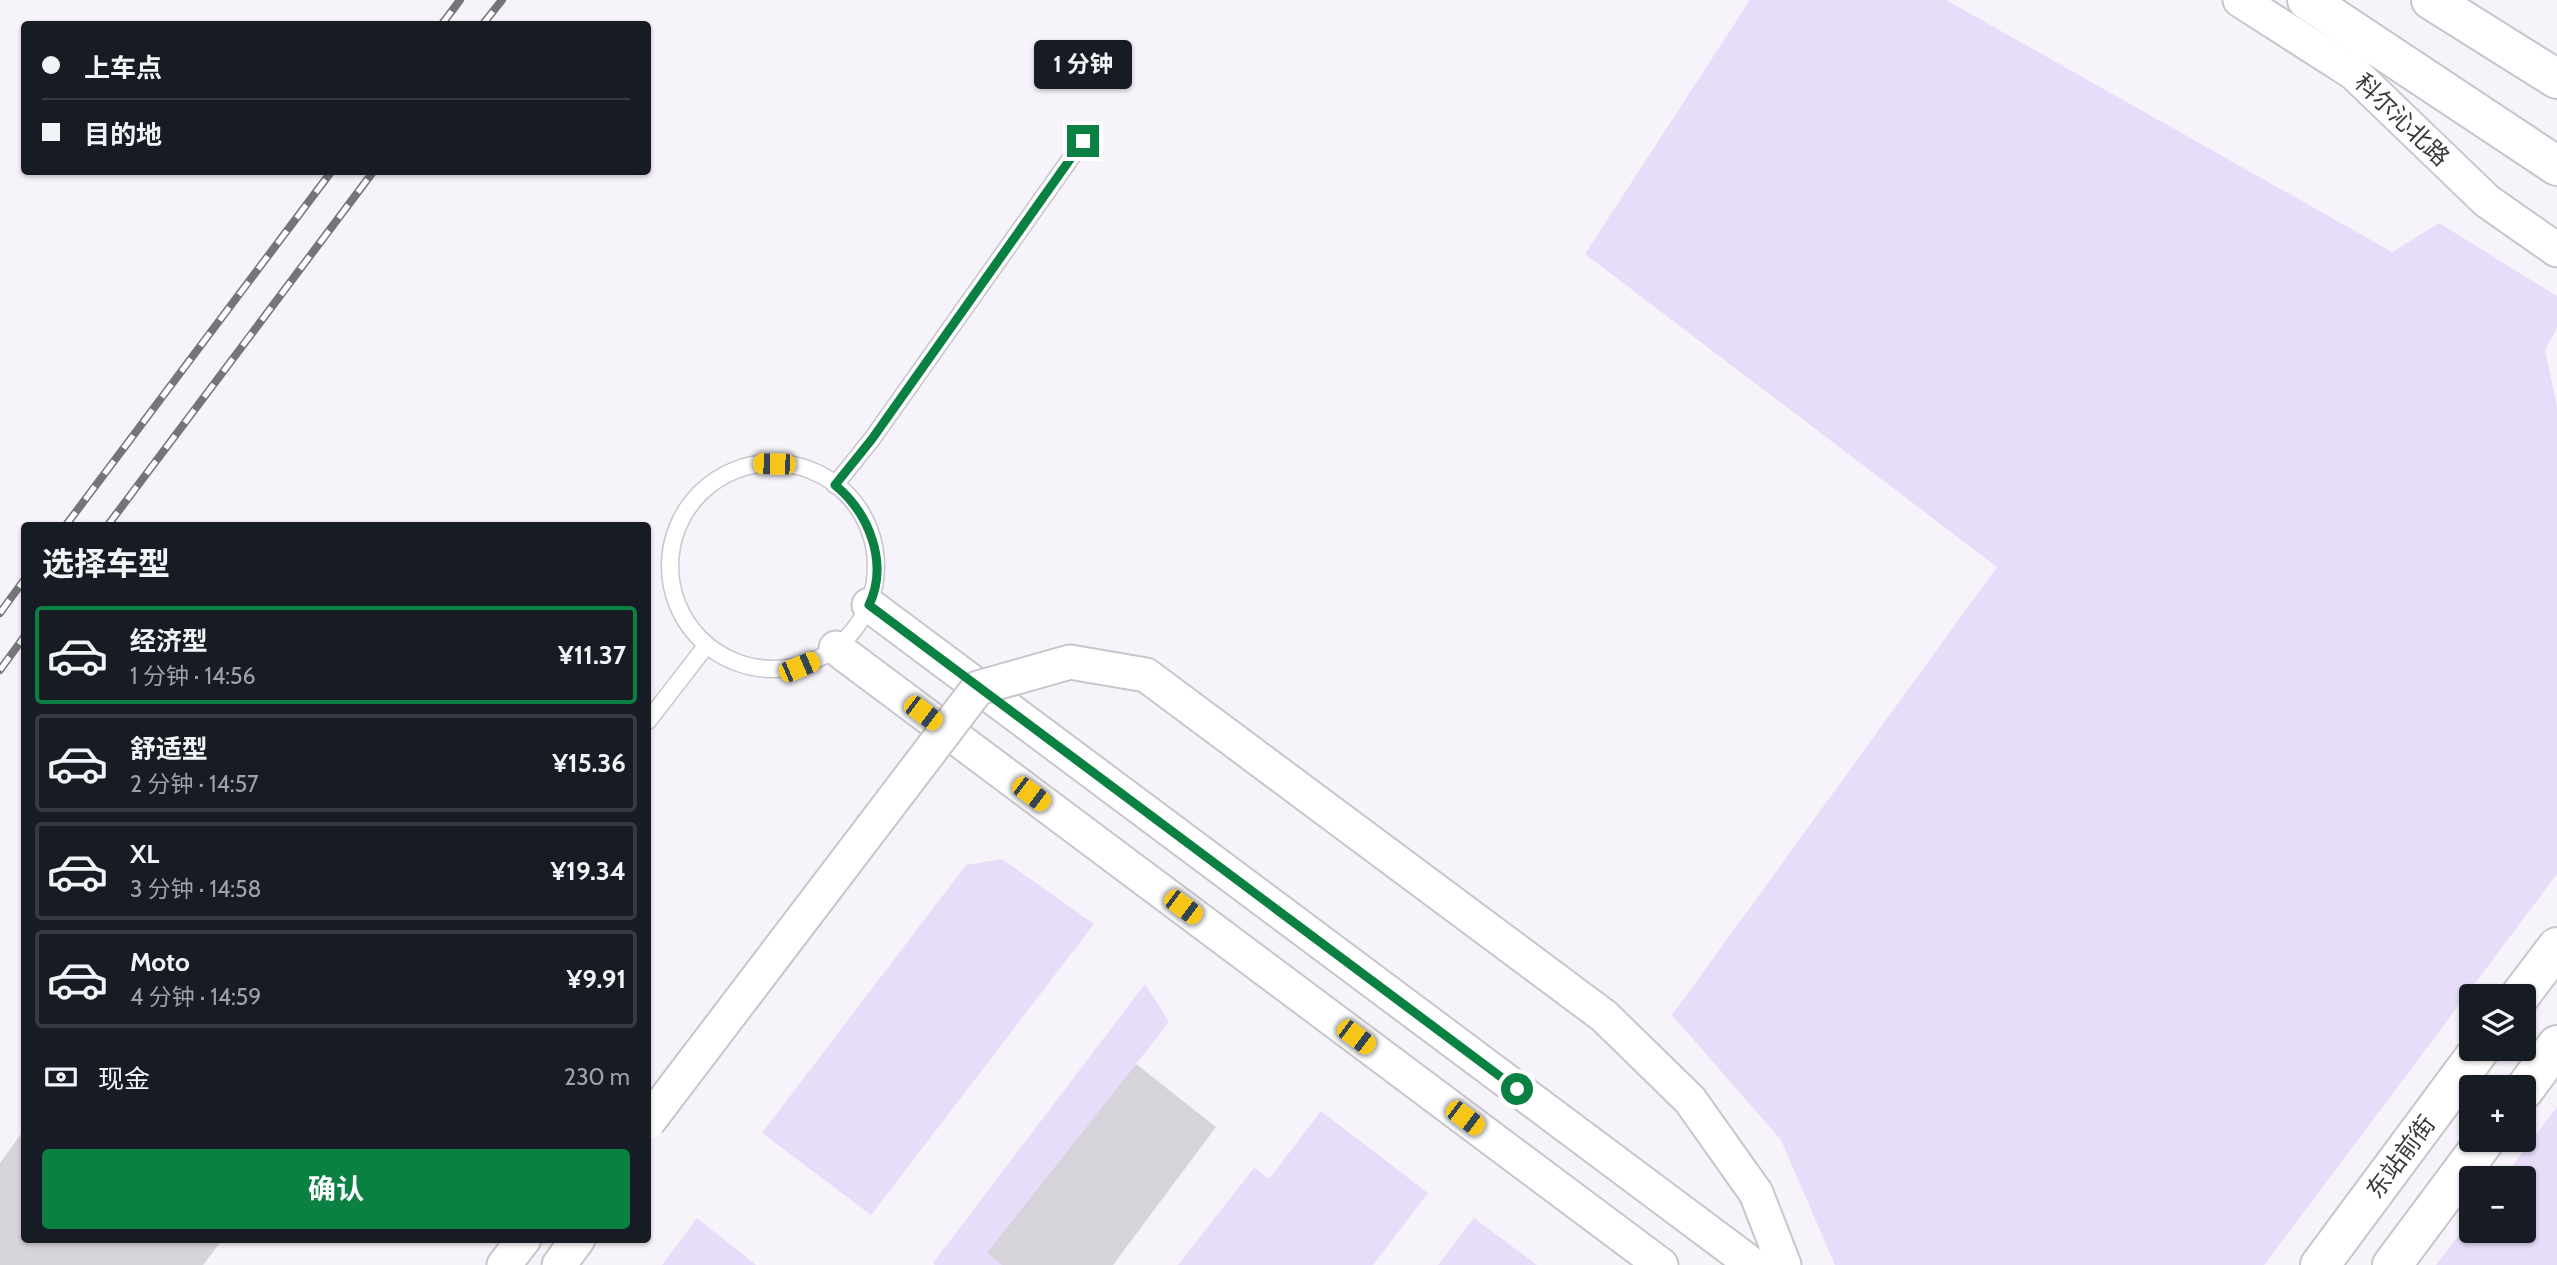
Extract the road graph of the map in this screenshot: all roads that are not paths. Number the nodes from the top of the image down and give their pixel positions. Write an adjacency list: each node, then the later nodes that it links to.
1 (2240, 0): 7 (street, 科尔沁北路)
2 (2307, 0): 6 (main road)
3 (2431, 0): 4 (main road)
4 (2543, 69)
5 (1083, 141): 8 (lane)
6 (2557, 166)
7 (2557, 250)
8 (835, 485): 9 (lane); 10 (lane)
9 (869, 605): 11 (lane); 25 (street)
10 (706, 646): 11 (lane); 12 (lane)
11 (836, 648): 24 (street)
12 (651, 717)
13 (2557, 947): 14 (main road)
14 (2529, 984)
15 (2557, 1045): 17 (main road)
16 (2471, 1061): 27 (main road, 东站前街)
17 (2535, 1075)
18 (651, 1119): 26 (street, bridge)
19 (2476, 1152): 28 (main road)
20 (521, 1243): 22 (street)
21 (575, 1243): 23 (street)
22 (504, 1265)
23 (559, 1265)
24 (1661, 1265)
25 (1753, 1265)
26 (1784, 1265)
27 (2320, 1265)
28 (2392, 1265)

